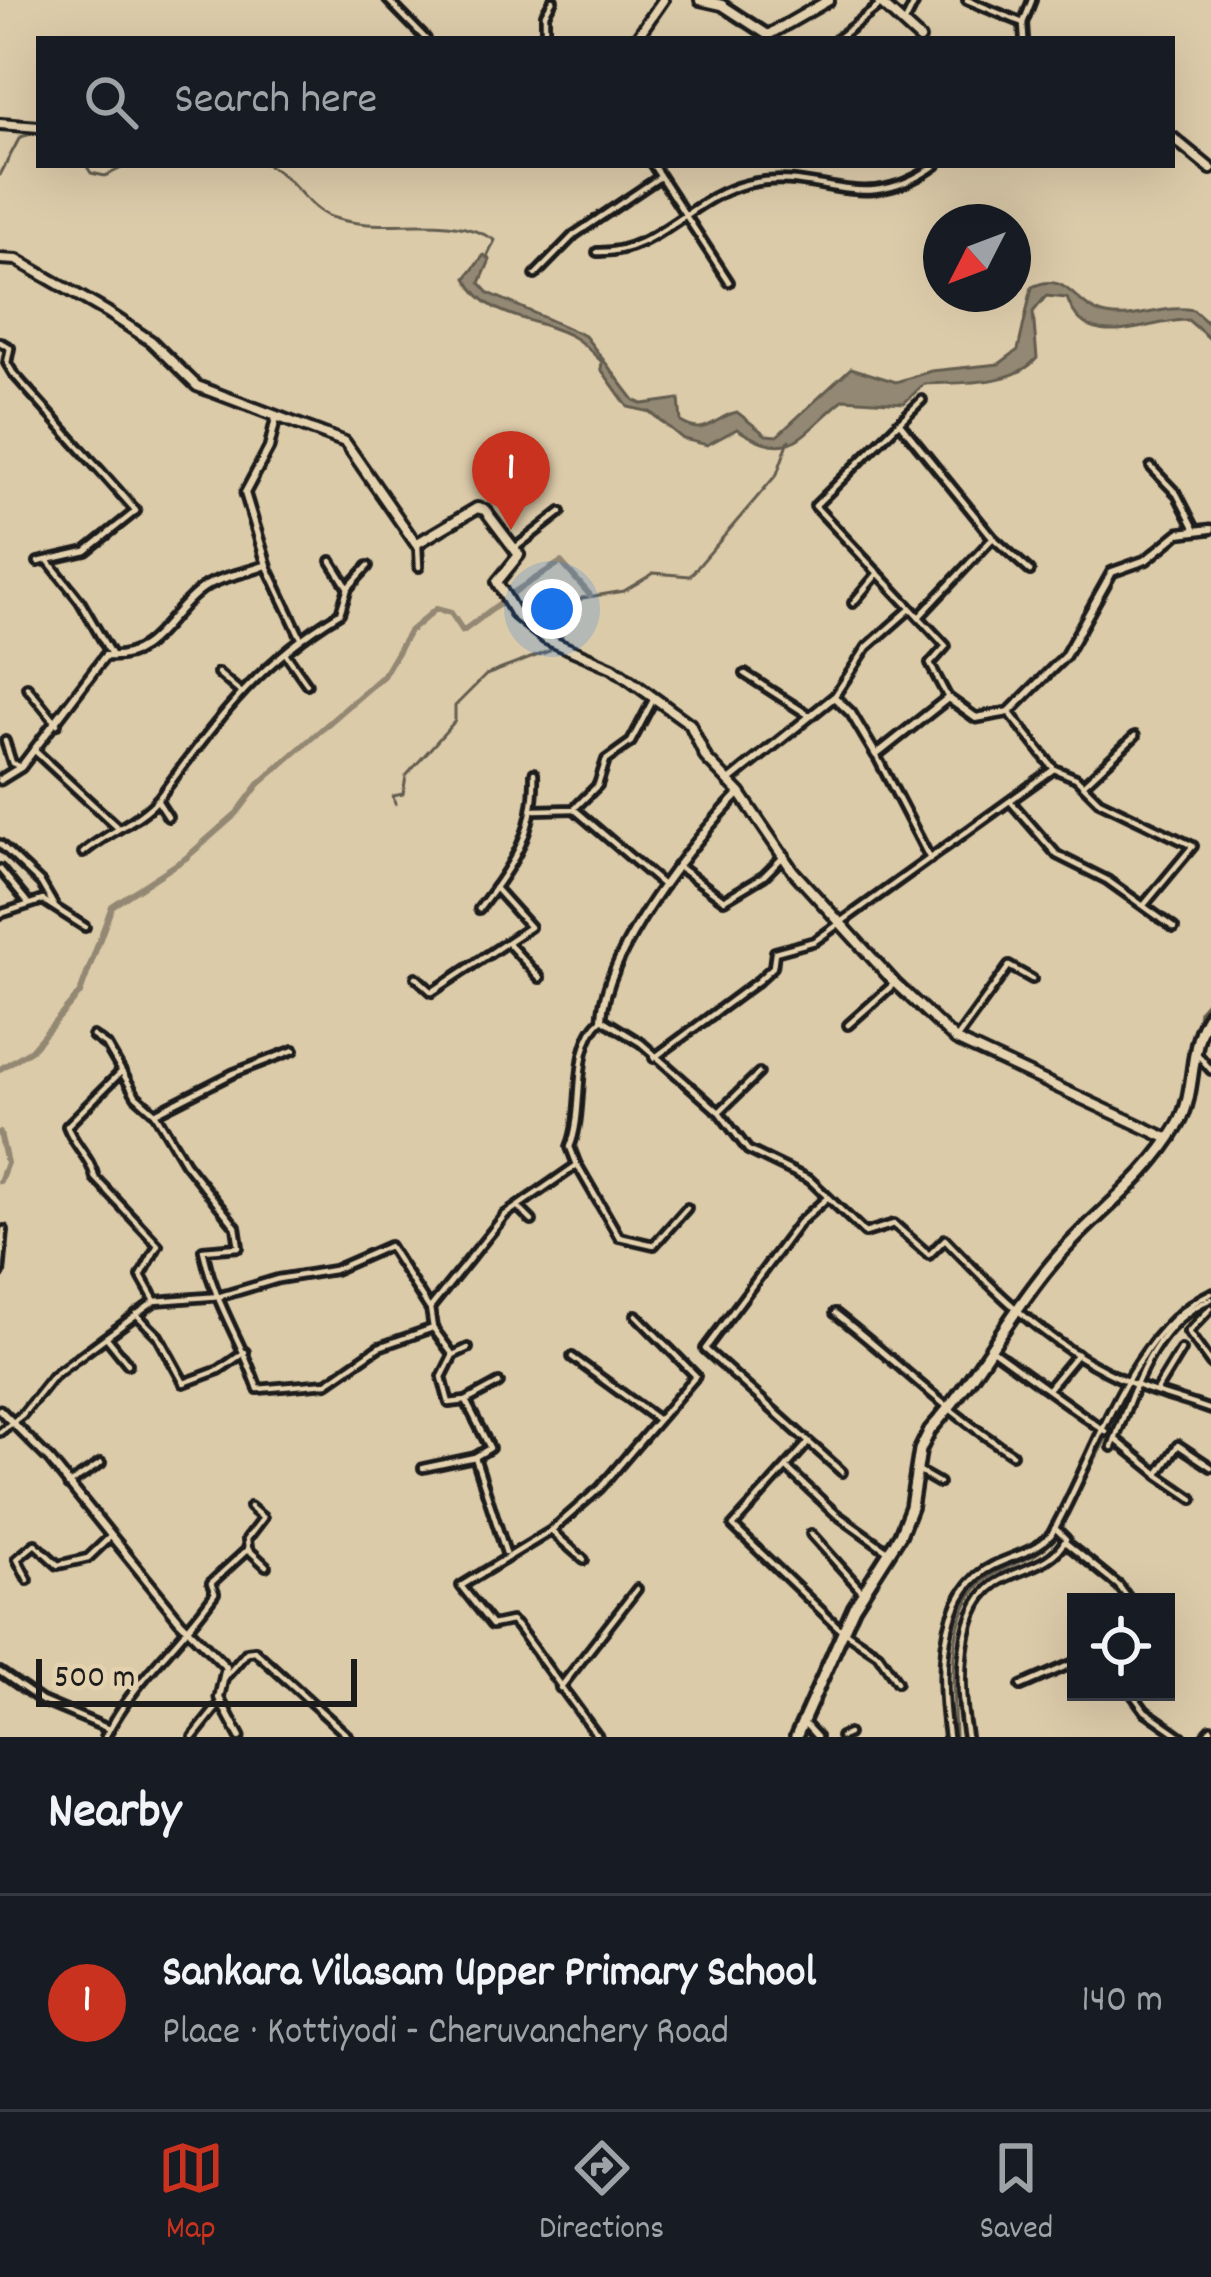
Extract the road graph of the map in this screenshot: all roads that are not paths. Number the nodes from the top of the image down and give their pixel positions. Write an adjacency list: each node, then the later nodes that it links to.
1 (388, 0): 13 (street)
2 (553, 0): 14 (street)
3 (663, 0): 15 (main road)
4 (700, 0): 10 (main road)
5 (830, 0): 10 (main road)
6 (916, 0): 12 (street)
7 (967, 0): 11 (street)
8 (1032, 0): 11 (street)
9 (879, 2): 12 (main road); 16 (street)
10 (811, 4)
11 (1023, 23): 18 (street)
12 (904, 25): 17 (main road)
13 (423, 36)
14 (545, 36)
15 (638, 36)
16 (839, 36)
17 (917, 36)
18 (1024, 36)
19 (0, 124): 20 (main road)
20 (36, 127)
21 (1175, 139): 24 (main road)
22 (655, 168): 25 (street)
23 (928, 168): 26 (street)
24 (1211, 169)
25 (660, 177): 26 (street); 29 (street)
26 (682, 215): 27 (street); 30 (street)
27 (597, 252)
28 (0, 259): 33 (main road)
29 (535, 275)
30 (729, 282)
31 (0, 342): 44 (street)
32 (922, 400): 34 (street)
33 (276, 418): 40 (main road); 45 (street)
34 (899, 422): 39 (street); 49 (street)
35 (1151, 467): 37 (street)
36 (561, 512): 41 (street)
37 (1195, 529): 38 (street); 65 (street)
38 (1211, 529)
39 (993, 538): 48 (street); 53 (street)
40 (418, 545): 41 (main road); 47 (street)
41 (514, 548): 64 (main road)
42 (331, 561): 50 (street)
43 (38, 562): 44 (street)
44 (49, 562): 56 (street)
45 (267, 565): 54 (street); 56 (street)
46 (368, 566): 50 (street)
47 (418, 567)
48 (1030, 571)
49 (878, 573): 51 (street); 52 (street)
50 (348, 588): 54 (street)
51 (853, 603)
52 (910, 609): 53 (street); 62 (street)
53 (918, 617): 63 (street)
54 (300, 636): 55 (street)
55 (285, 653): 59 (street); 61 (street)
56 (112, 656): 67 (street)
57 (218, 673): 61 (street)
58 (745, 674): 66 (street)
59 (307, 684)
60 (27, 687): 67 (street)
61 (239, 691): 79 (street)
62 (834, 697): 66 (street); 71 (street)
63 (948, 698): 65 (street); 71 (street)
64 (652, 702): 76 (main road); 81 (street)
65 (1009, 712): 73 (street)
66 (810, 716): 76 (street)
67 (57, 724): 70 (street)
68 (1135, 736): 77 (street)
69 (4, 741): 72 (street)
70 (34, 751): 72 (street); 84 (street)
71 (876, 755): 88 (street)
72 (21, 767): 75 (street)
73 (1054, 769): 77 (street); 80 (street)
74 (534, 772): 82 (street)
75 (0, 780)
76 (728, 782): 78 (main road)
77 (1084, 784): 94 (street)
78 (740, 793): 87 (main road); 89 (street)
79 (158, 800): 83 (street); 84 (street)
80 (1011, 802): 88 (street); 94 (street)
81 (574, 809): 82 (street); 91 (street)
82 (536, 810): 92 (street)
83 (168, 817)
84 (117, 826): 86 (street)
85 (0, 844): 95 (street)
86 (83, 854)
87 (785, 855): 89 (street); 98 (main road)
88 (930, 859): 98 (street)
89 (679, 867): 91 (street)
90 (0, 869): 93 (street)
91 (664, 886): 107 (street)
92 (495, 889): 96 (street); 101 (street)
93 (28, 903): 95 (street); 97 (street)
94 (1144, 905): 100 (street)
95 (56, 908): 99 (street)
96 (479, 908)
97 (0, 914)
98 (838, 923): 105 (main road); 113 (street)
99 (85, 928)
100 (1174, 928)
101 (508, 943): 102 (street); 103 (street)
102 (416, 977)
103 (540, 979)
104 (1031, 979): 110 (street)
105 (895, 983): 108 (street); 110 (main road)
106 (1211, 1012): 112 (main road)
107 (602, 1018): 113 (street); 120 (street)
108 (848, 1024)
109 (93, 1036): 115 (street)
110 (956, 1040): 119 (main road)
111 (294, 1050): 118 (street)
112 (1197, 1054): 114 (street); 119 (main road)
113 (654, 1058): 117 (street)
114 (1211, 1070)
115 (120, 1072): 118 (street); 129 (street)
116 (759, 1073): 117 (street)
117 (718, 1112): 121 (street)
118 (154, 1113): 127 (street)
119 (1169, 1139): 132 (main road)
120 (578, 1165): 122 (street); 123 (street)
121 (826, 1198): 132 (street); 158 (street)
122 (518, 1207): 124 (street); 130 (street)
123 (687, 1208)
124 (532, 1222)
125 (4, 1230): 126 (street)
126 (0, 1273)
127 (213, 1295): 129 (street); 130 (street); 140 (street)
128 (1211, 1300): 145 (street); 147 (street)
129 (154, 1301): 133 (street)
130 (430, 1308): 135 (street)
131 (835, 1312): 152 (street)
132 (1013, 1312): 138 (main road); 141 (street)
133 (136, 1314): 136 (street); 140 (street)
134 (636, 1315): 154 (street)
135 (433, 1328): 140 (street); 142 (street)
136 (107, 1338): 144 (street); 155 (street)
137 (468, 1348): 142 (street)
138 (991, 1349): 148 (street); 152 (main road)
139 (1181, 1350): 149 (street)
140 (245, 1352)
141 (1077, 1354): 147 (street); 148 (street)
142 (453, 1355): 150 (street)
143 (572, 1357): 154 (street)
144 (128, 1364)
145 (1211, 1364)
146 (499, 1383): 150 (street)
147 (1133, 1384): 149 (street); 157 (street); 167 (street)
148 (1048, 1389): 157 (street)
149 (1155, 1393): 153 (street)
150 (466, 1401): 160 (street)
151 (0, 1410): 155 (street)
152 (948, 1410): 159 (street); 165 (main road)
153 (1211, 1410)
154 (657, 1418): 173 (street)
155 (13, 1424): 156 (street); 169 (street)
156 (0, 1432)
157 (1106, 1432): 172 (street)
158 (806, 1445): 164 (street); 166 (street)
159 (1012, 1454)
160 (475, 1457): 163 (street); 179 (street)
161 (101, 1463): 169 (street)
162 (1211, 1467): 167 (street)
163 (423, 1468)
164 (788, 1469): 178 (street); 187 (street)
165 (916, 1471): 168 (street); 178 (main road)
166 (842, 1472)
167 (1158, 1474): 170 (street)
168 (939, 1483)
169 (68, 1485): 175 (street)
170 (1193, 1499)
171 (250, 1508): 177 (street)
172 (1056, 1529): 176 (street); 206 (street)
173 (551, 1531): 179 (street); 180 (street)
174 (812, 1534): 184 (street)
175 (111, 1537): 182 (street); 186 (street)
176 (1065, 1539): 185 (street); 207 (street)
177 (248, 1549): 181 (street); 186 (street)
178 (890, 1552): 184 (main road)
179 (506, 1553): 193 (street)
180 (584, 1560)
181 (266, 1566)
182 (28, 1580)
183 (637, 1589): 193 (street)
184 (864, 1592): 187 (main road)
185 (1124, 1593)
186 (189, 1630): 190 (street); 197 (street)
187 (844, 1630): 191 (street); 196 (main road)
188 (1067, 1666): 192 (street)
189 (0, 1672): 197 (street)
190 (229, 1674): 195 (street); 202 (street)
191 (897, 1682)
192 (1021, 1686)
193 (560, 1688): 203 (street)
194 (1138, 1701): 208 (street)
195 (221, 1702): 200 (street); 201 (street)
196 (806, 1725): 204 (main road); 205 (street)
197 (110, 1729): 199 (street)
198 (1211, 1729): 209 (street)
199 (105, 1737)
200 (193, 1737)
201 (240, 1737)
202 (349, 1737)
203 (598, 1737)
204 (796, 1737)
205 (817, 1737)
206 (948, 1737)
207 (967, 1737)
208 (1182, 1737)
209 (1204, 1737)

